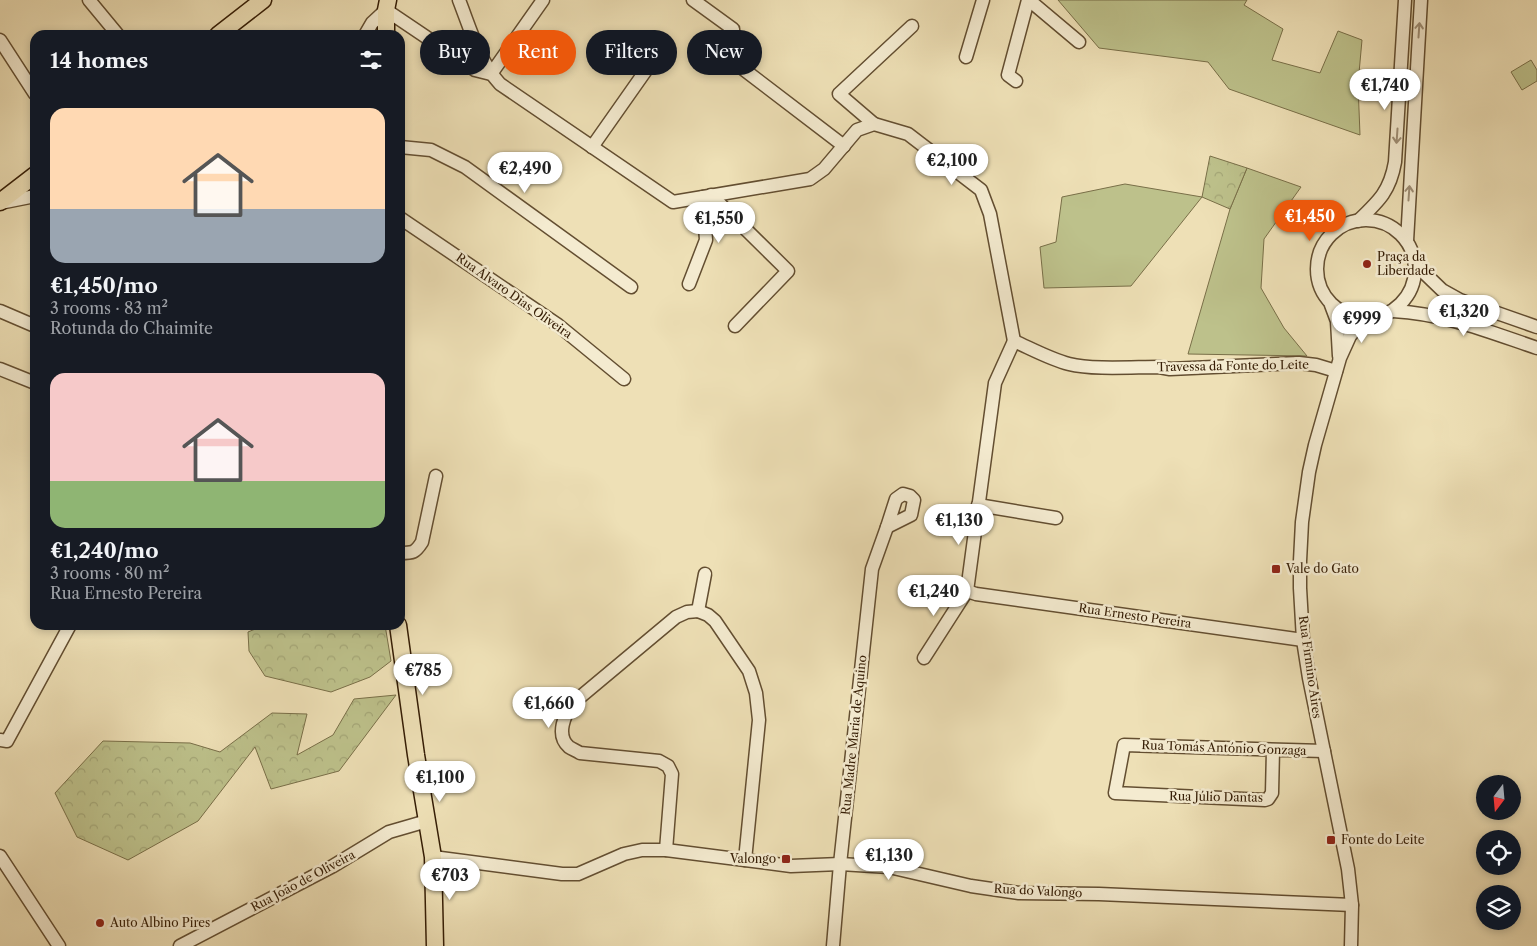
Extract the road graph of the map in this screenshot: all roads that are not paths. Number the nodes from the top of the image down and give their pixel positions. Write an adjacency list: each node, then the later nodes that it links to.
1 (89, 0): 12 (street)
2 (263, 0): 13 (main road)
3 (459, 0): 19 (street)
4 (543, 0): 19 (street)
5 (693, 0): 24 (street)
6 (983, 0): 18 (street)
7 (1029, 0): 17 (street); 21 (street)
8 (1406, 0): 31 (street, one-way to 31)
9 (1421, 0): 33 (street, one-way to 9)
10 (387, 5): 14 (street); 15 (main road); 19 (street)
11 (912, 26): 23 (street)
12 (114, 30)
13 (224, 30)
14 (368, 30)
15 (386, 30)
16 (0, 40): 22 (street)
17 (1079, 42)
18 (966, 57)
19 (491, 74): 26 (street)
20 (643, 75): 26 (street)
21 (1016, 81)
22 (30, 86)
23 (874, 124): 24 (street); 44 (street)
24 (844, 146): 28 (street)
25 (405, 147): 36 (street)
26 (592, 147): 28 (street)
27 (30, 179): 30 (main road)
28 (707, 196): 35 (street); 42 (street)
29 (30, 197): 30 (street)
30 (0, 202)
31 (1358, 220): 33 (street); 37 (street)
32 (405, 221): 48 (street, Rua Álvaro Dias Oliveira)
33 (1407, 241): 34 (street)
34 (1416, 264): 39 (street); 43 (street)
35 (689, 284)
36 (631, 287)
37 (1330, 303): 40 (street); 46 (street)
38 (0, 311): 41 (street)
39 (1393, 311): 40 (street); 45 (street)
40 (1372, 318): 46 (street)
41 (30, 324)
42 (734, 326)
43 (1537, 327)
44 (1014, 341): 46 (street, Travessa da Fonte do Leite); 51 (street)
45 (1537, 348)
46 (1338, 365): 60 (street, Rua Firmino Aires)
47 (0, 369): 49 (street)
48 (624, 379)
49 (30, 381)
50 (436, 476): 54 (street)
51 (978, 505): 52 (street); 56 (street)
52 (1056, 518)
53 (887, 527): 71 (street, Rua Madre Maria de Aquino)
54 (405, 553)
55 (705, 574): 57 (street)
56 (967, 591): 60 (street, Rua Ernesto Pereira); 61 (street)
57 (698, 610): 67 (street); 70 (street)
58 (67, 630): 62 (street)
59 (398, 630): 66 (main road)
60 (1303, 640): 64 (street, Rua Firmino Aires)
61 (924, 658)
62 (0, 740)
63 (1273, 750): 64 (street, Rua Tomás António Gonzaga); 65 (street, Rua Tomás António Gonzaga); 65 (street, Rua Júlio Dantas)
64 (1324, 751): 72 (street, Rua Firmino Aires)
65 (1115, 793)
66 (427, 821): 69 (main road); 74 (street, Rua João de Oliveira)
67 (666, 850): 69 (street, Rua do Valongo); 70 (street, Rua do Valongo)
68 (0, 856): 73 (street)
69 (434, 857): 75 (main road)
70 (745, 860): 71 (street, Rua do Valongo)
71 (840, 864): 72 (street, Rua do Valongo); 76 (street, Rua Madre Maria de Aquino)
72 (1352, 905): 77 (street, Rua Firmino Aires)
73 (59, 946)
74 (180, 946)
75 (435, 946)
76 (833, 946)
77 (1351, 946)

